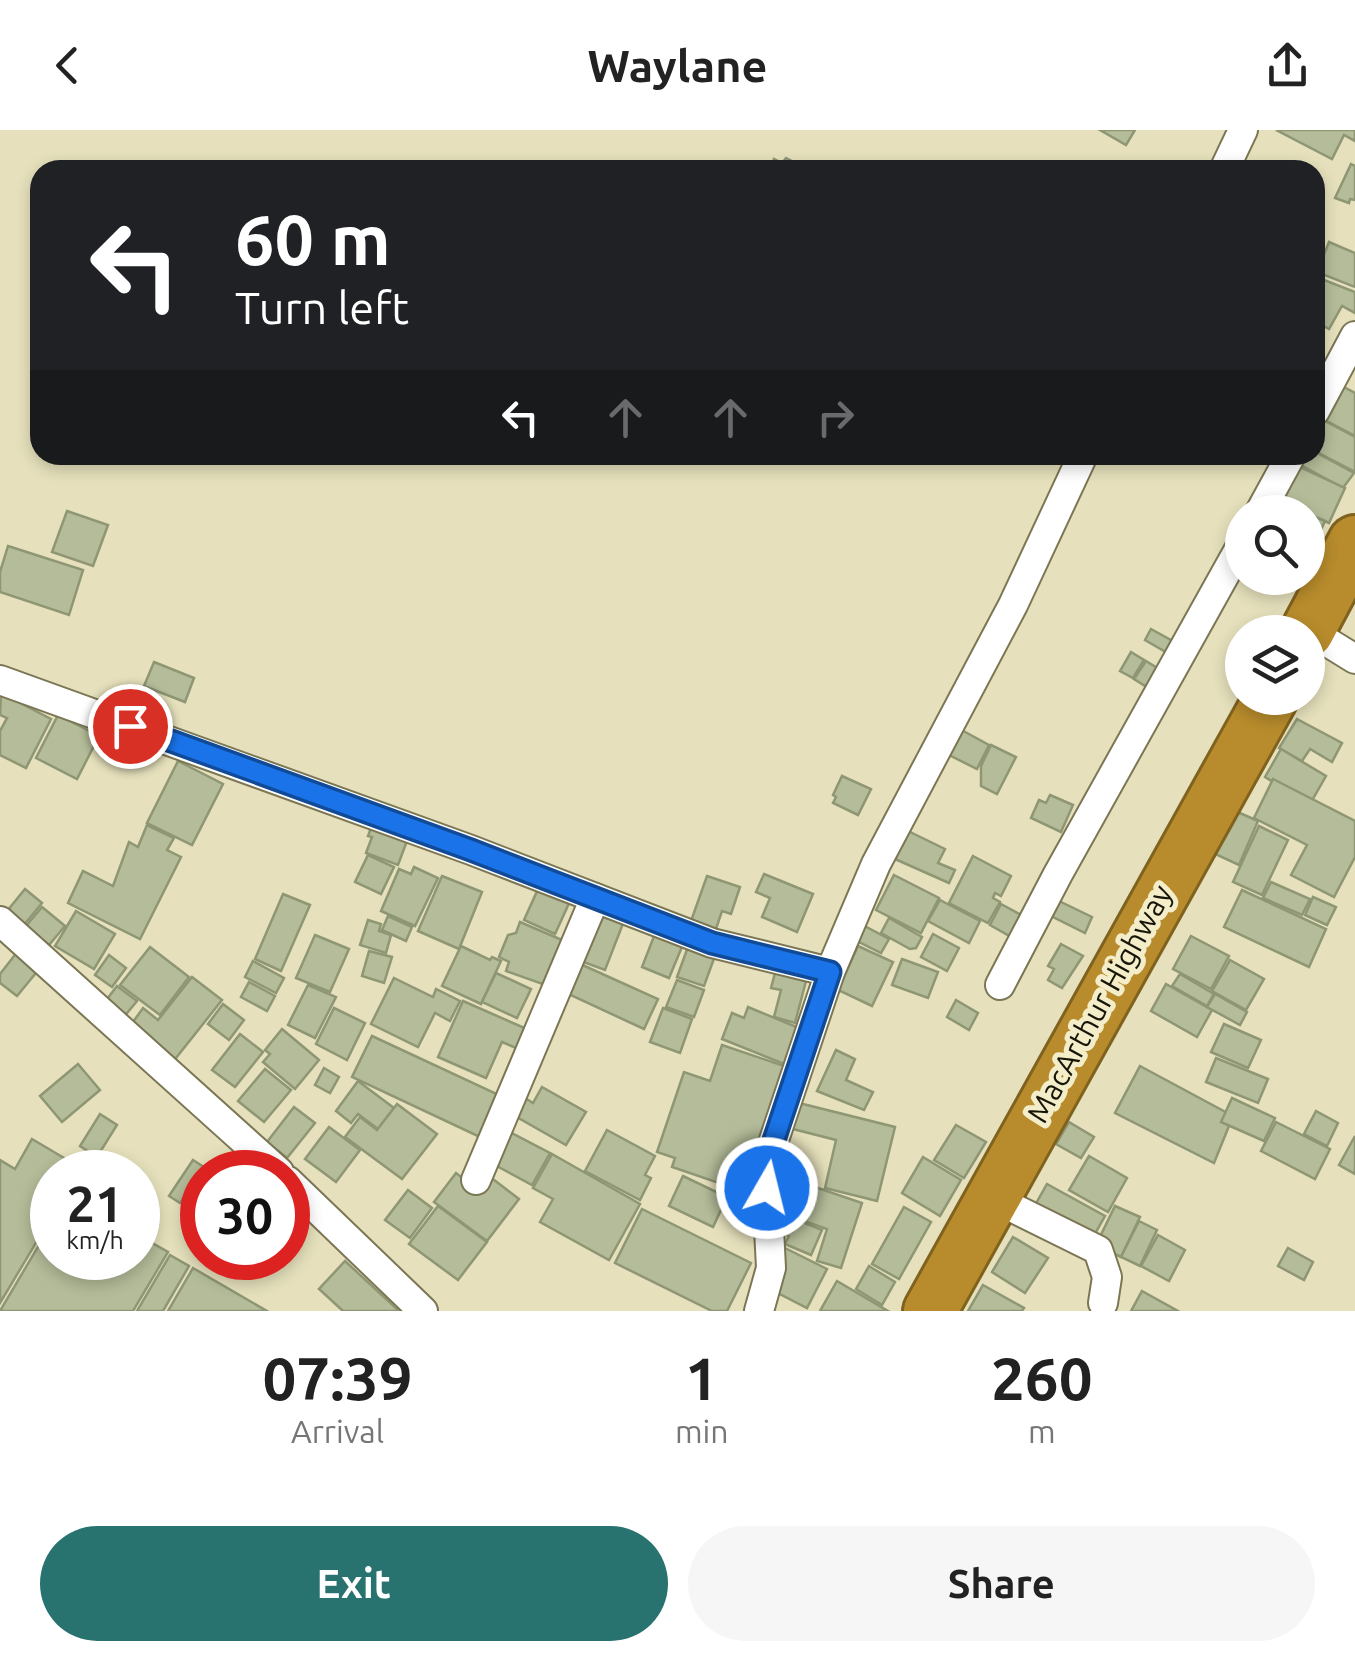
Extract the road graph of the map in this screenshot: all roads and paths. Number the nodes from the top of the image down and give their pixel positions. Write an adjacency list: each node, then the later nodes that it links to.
1 (1243, 130): 2 (street)
2 (1229, 160)
3 (1355, 336): 4 (street)
4 (1325, 392)
5 (1079, 465): 17 (street)
6 (1286, 465): 7 (street)
7 (1269, 495)
8 (1355, 542): 10 (highway)
9 (1225, 574): 18 (street)
10 (1316, 615)
11 (1325, 641): 12 (street)
12 (1355, 658)
13 (0, 680): 15 (street)
14 (1262, 715): 21 (highway, MacArthur Highway)
15 (594, 898): 17 (street); 20 (street)
16 (0, 921): 19 (street)
17 (830, 972): 25 (street)
18 (1000, 985)
19 (255, 1150)
20 (476, 1180)
21 (993, 1198): 23 (street); 26 (highway, MacArthur Highway)
22 (310, 1202): 24 (street)
23 (1103, 1303)
24 (424, 1311)
25 (758, 1311)
26 (930, 1311)

